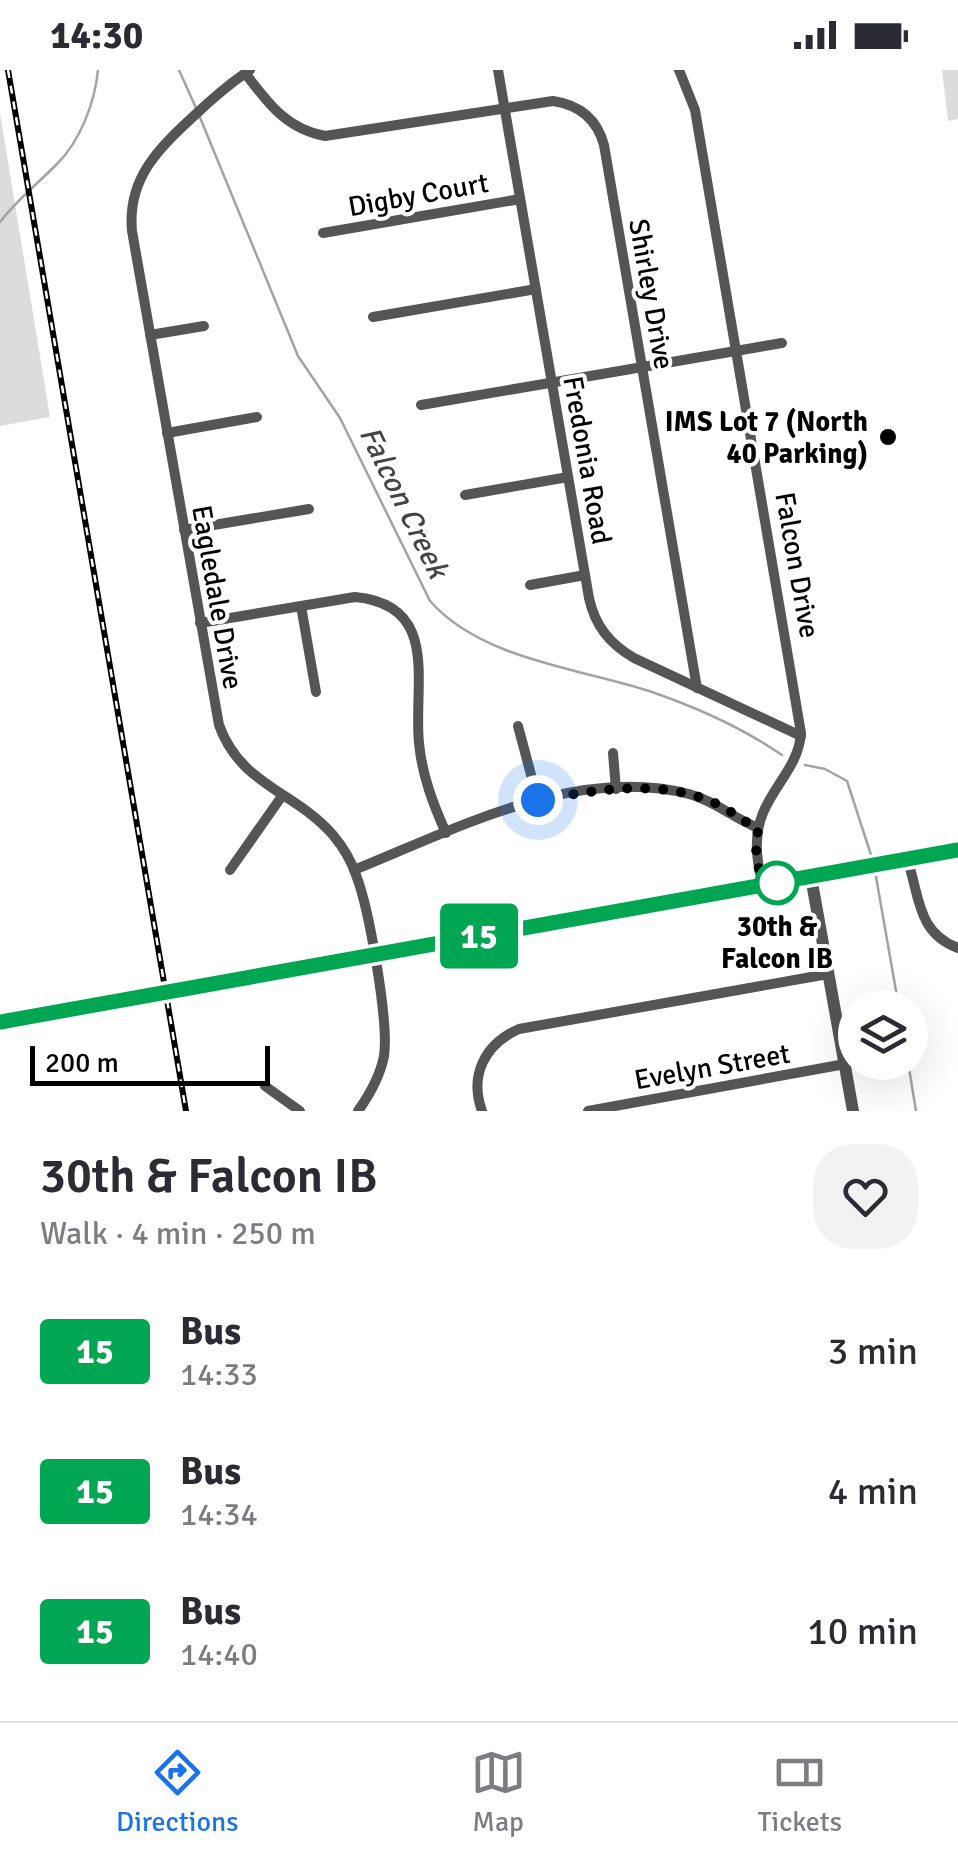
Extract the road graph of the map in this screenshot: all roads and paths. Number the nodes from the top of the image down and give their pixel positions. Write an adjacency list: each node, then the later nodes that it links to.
1 (498, 70): 4 (street, Fredonia Road)
2 (680, 70): 12 (street, Falcon Drive)
3 (248, 72): 4 (street, Shirley Drive); 10 (street, Eagledale Drive)
4 (505, 109): 5 (street, Fredonia Road); 13 (street, Shirley Drive)
5 (520, 199): 6 (street, Digby Court); 7 (street, Fredonia Road)
6 (323, 233)
7 (536, 289): 8 (street); 14 (street, Fredonia Road)
8 (373, 317)
9 (204, 326): 10 (street)
10 (150, 335): 17 (street, Eagledale Drive)
11 (782, 343): 12 (street)
12 (736, 352): 13 (street); 29 (street, Falcon Drive)
13 (642, 368): 14 (street); 26 (street, Shirley Drive)
14 (552, 384): 15 (street); 18 (street, Fredonia Road)
15 (421, 406)
16 (258, 417): 17 (street)
17 (167, 433): 21 (street, Eagledale Drive)
18 (568, 477): 19 (street); 22 (street, Fredonia Road)
19 (465, 495)
20 (309, 509): 21 (street)
21 (184, 530): 25 (street, Eagledale Drive)
22 (585, 575): 23 (street); 26 (street, Fredonia Road)
23 (530, 584)
24 (301, 606): 25 (street); 27 (street); 35 (street)
25 (200, 623): 32 (street, Eagledale Drive)
26 (697, 688): 29 (street, Fredonia Road)
27 (316, 692)
28 (518, 726): 33 (street)
29 (801, 736): 34 (street)
30 (613, 753): 31 (street)
31 (616, 789): 33 (street); 34 (street)
32 (282, 796): 38 (street); 39 (street, Eagledale Drive)
33 (538, 800): 35 (street)
34 (758, 828): 41 (street)
35 (446, 833): 39 (street)
36 (958, 850): 37 (main road)
37 (906, 860): 40 (main road); 42 (street)
38 (230, 870)
39 (354, 870): 43 (street, Eagledale Drive)
40 (811, 876): 41 (main road); 44 (street)
41 (762, 885): 43 (main road)
42 (958, 948)
43 (373, 955): 45 (main road); 51 (street, Eagledale Drive)
44 (828, 974): 46 (street); 52 (street)
45 (0, 1022)
46 (838, 1027)
47 (838, 1065): 53 (street, Evelyn Street)
48 (848, 1080): 54 (street)
49 (266, 1086): 50 (street)
50 (300, 1111)
51 (358, 1111)
52 (482, 1111)
53 (588, 1111)
54 (853, 1111)

